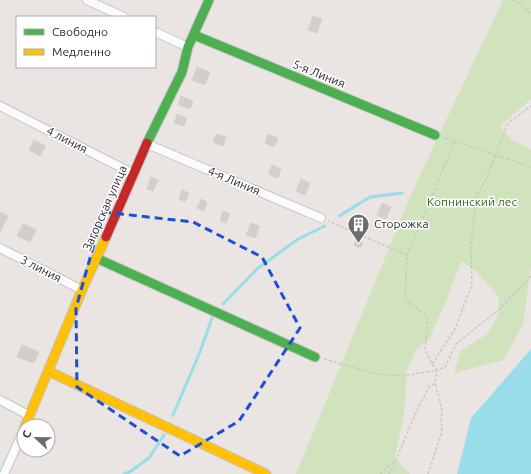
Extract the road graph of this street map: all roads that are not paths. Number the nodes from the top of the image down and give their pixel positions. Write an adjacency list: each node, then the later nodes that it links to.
1 (87, 0): 3 (street)
2 (209, 0): 5 (street, Загорская улица)
3 (122, 16)
4 (156, 32): 6 (street)
5 (194, 35): 6 (street, Загорская улица); 8 (street, 5-я Линия)
6 (188, 47): 9 (street, Загорская улица)
7 (0, 106): 10 (street, 4 линия)
8 (435, 135)
9 (147, 144): 10 (street, Загорская улица); 11 (street, 4-я Линия)
10 (134, 174): 13 (street, Загорская улица)
11 (321, 218)
12 (0, 248): 14 (street, 3 линия)
13 (96, 258): 14 (street, Загорская улица); 15 (street)
14 (82, 290): 16 (street, Загорская улица)
15 (315, 357)
16 (48, 371): 18 (street, Загорская улица); 21 (street)
17 (0, 400): 18 (street)
18 (30, 416)
19 (16, 447): 20 (street, Загорская улица)
20 (4, 474)
21 (266, 474)

